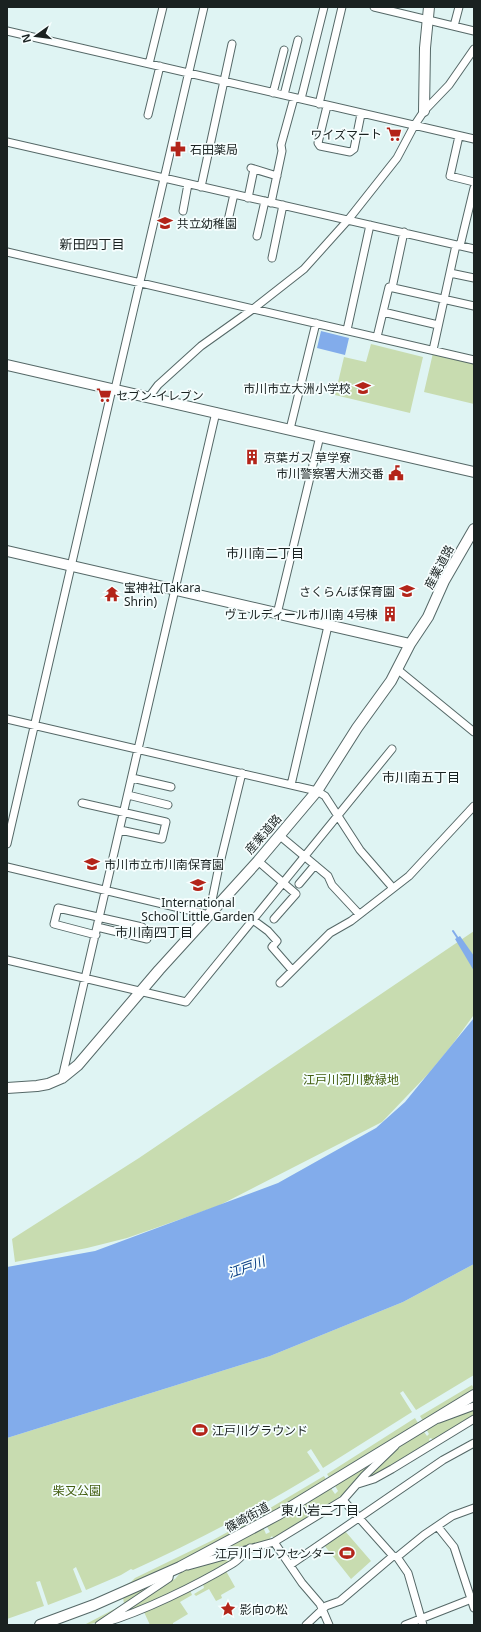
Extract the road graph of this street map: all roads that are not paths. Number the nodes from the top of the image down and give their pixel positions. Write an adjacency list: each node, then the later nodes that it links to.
1 (163, 7): 16 (street)
2 (204, 7): 18 (street)
3 (324, 7): 22 (street)
4 (342, 7): 23 (street)
5 (374, 7): 8 (street)
6 (429, 7): 8 (main road)
7 (459, 7): 9 (street)
8 (428, 19): 9 (street); 25 (main road)
9 (454, 26): 11 (street)
10 (7, 30): 16 (street)
11 (474, 31)
12 (298, 40): 21 (street)
13 (232, 44): 19 (street)
14 (474, 49): 25 (street)
15 (284, 50): 20 (street)
16 (149, 64): 17 (street)
17 (160, 66): 18 (street); 27 (street)
18 (188, 73): 19 (street); 33 (street)
19 (224, 81): 20 (street); 36 (street)
20 (273, 93): 21 (street)
21 (284, 96): 22 (street)
22 (297, 99): 23 (street); 32 (street)
23 (319, 104): 24 (street)
24 (327, 106): 26 (street); 26 (street)
25 (424, 110): 28 (street)
26 (361, 114): 28 (street)
27 (148, 115)
28 (414, 126): 29 (street); 43 (street)
29 (459, 136): 30 (street); 34 (street)
30 (474, 140)
31 (7, 142): 33 (street)
32 (277, 176): 39 (street); 40 (street)
33 (164, 178): 35 (street); 54 (street)
34 (474, 182)
35 (188, 184): 36 (street); 42 (street)
36 (201, 186): 38 (street)
37 (474, 188): 48 (street)
38 (234, 194): 39 (street); 44 (street)
39 (248, 198): 40 (street)
40 (268, 202): 41 (street); 47 (street)
41 (283, 206): 43 (street); 51 (street)
42 (183, 211)
43 (348, 220): 45 (street); 58 (street)
44 (227, 225)
45 (370, 225): 46 (street); 62 (street)
46 (404, 232): 48 (street); 55 (street)
47 (257, 236)
48 (458, 245): 49 (street); 52 (street)
49 (474, 249)
50 (7, 252): 54 (street)
51 (272, 258)
52 (450, 273): 53 (street); 56 (street)
53 (474, 278)
54 (140, 282): 58 (street); 67 (street)
55 (392, 288): 56 (street); 59 (street)
56 (444, 300): 57 (street); 61 (street)
57 (474, 306)
58 (253, 309): 60 (street); 68 (street)
59 (383, 312): 61 (street); 63 (street)
60 (316, 323): 62 (street); 70 (street)
61 (438, 325): 64 (street)
62 (347, 330): 63 (street)
63 (377, 337): 64 (street)
64 (433, 350): 65 (street)
65 (474, 360)
66 (7, 367): 67 (main road)
67 (113, 389): 68 (main road); 75 (street)
68 (149, 397): 69 (main road)
69 (216, 412): 70 (main road); 76 (street)
70 (290, 429): 71 (main road)
71 (320, 436): 72 (main road); 77 (street)
72 (474, 472)
73 (474, 529): 79 (main road, 産業道路)
74 (7, 551): 75 (main road)
75 (71, 566): 76 (main road); 82 (street)
76 (174, 590): 77 (main road); 84 (street)
77 (277, 614): 78 (main road)
78 (328, 626): 79 (main road); 88 (street)
79 (410, 644): 80 (main road, 産業道路)
80 (397, 669): 83 (street); 90 (main road, 産業道路)
81 (7, 719): 82 (street)
82 (35, 725): 84 (street); 99 (street)
83 (474, 732)
84 (138, 749): 86 (street); 87 (street)
85 (392, 749): 96 (street)
86 (242, 773): 88 (street); 109 (street)
87 (132, 778): 89 (street); 91 (street)
88 (292, 785): 90 (street)
89 (171, 787)
90 (317, 791): 96 (street); 98 (main road, 産業道路)
91 (128, 795): 93 (street); 95 (street)
92 (82, 803): 95 (street)
93 (168, 805)
94 (474, 806): 106 (street)
95 (124, 812): 97 (street); 97 (street)
96 (337, 816): 100 (street); 106 (street)
97 (120, 830): 107 (street)
98 (279, 836): 100 (street); 101 (main road, 産業道路)
99 (7, 844)
100 (306, 856): 102 (street); 104 (street)
101 (258, 861): 104 (street); 109 (main road, 産業道路)
102 (316, 865): 105 (street); 108 (street)
103 (7, 867): 107 (street)
104 (283, 884): 111 (street); 112 (street)
105 (299, 884)
106 (393, 888): 108 (street)
107 (106, 890): 109 (street); 110 (street)
108 (359, 914): 117 (street)
109 (209, 915): 120 (main road, 産業道路)
110 (99, 917): 113 (street); 114 (street); 114 (street)
111 (274, 919)
112 (254, 920): 117 (street); 120 (street)
113 (142, 927)
114 (96, 931): 115 (street); 118 (street)
115 (147, 939)
116 (7, 960): 118 (street)
117 (292, 970): 119 (street)
118 (86, 978): 120 (street); 121 (street)
119 (280, 983)
120 (140, 992): 121 (main road, 産業道路)
121 (62, 1078): 122 (main road, 産業道路)
122 (7, 1088)
123 (474, 1395): 126 (main road, 篠崎街道)
124 (474, 1406): 126 (street)
125 (474, 1419): 129 (street)
126 (431, 1420): 127 (main road, 篠崎街道)
127 (405, 1436): 129 (street); 138 (main road, 篠崎街道)
128 (474, 1443): 132 (street)
129 (358, 1485): 130 (street)
130 (343, 1500): 132 (street); 134 (street)
131 (474, 1508): 133 (street)
132 (358, 1518): 136 (street); 137 (street)
133 (438, 1527): 136 (street); 140 (street)
134 (274, 1542): 135 (street); 137 (street)
135 (251, 1548): 138 (street); 144 (street)
136 (395, 1557): 142 (street); 143 (street)
137 (290, 1565): 142 (street)
138 (180, 1568): 139 (main road, 篠崎街道)
139 (170, 1572): 144 (street); 145 (main road, 篠崎街道)
140 (473, 1599): 141 (street); 143 (street)
141 (474, 1608)
142 (322, 1609): 146 (street); 147 (street)
143 (422, 1621): 148 (street)
144 (101, 1624)
145 (40, 1625)
146 (306, 1625)
147 (329, 1625)
148 (405, 1625)

